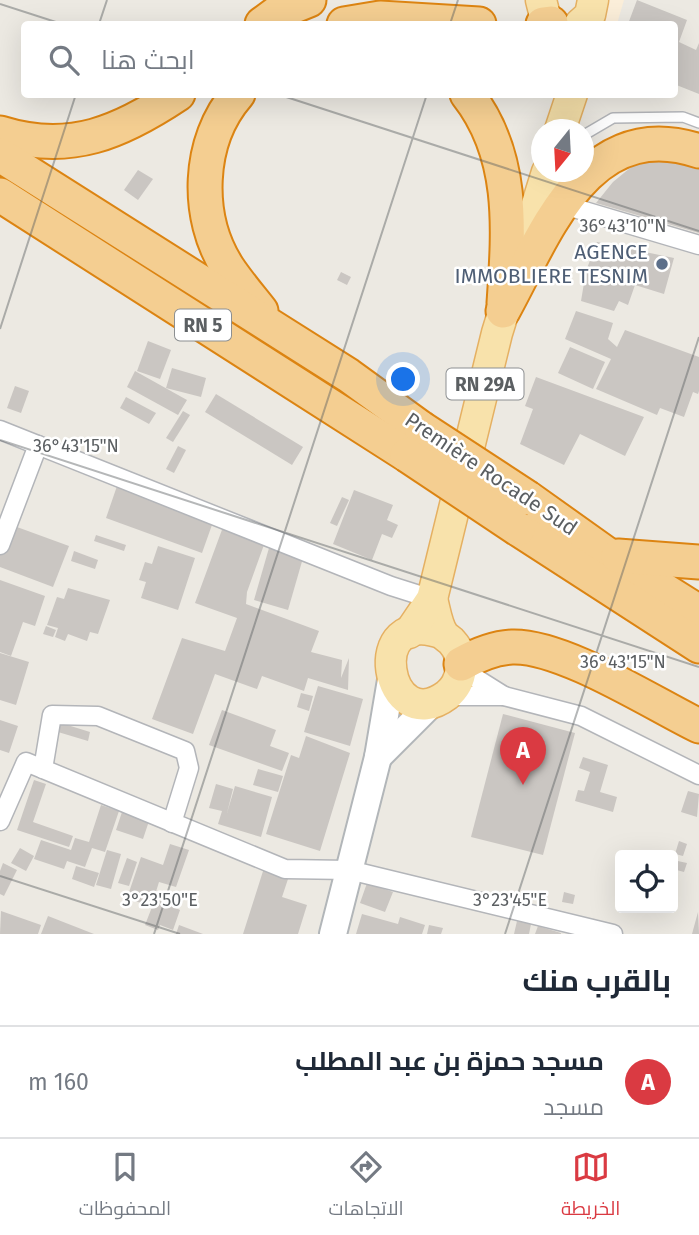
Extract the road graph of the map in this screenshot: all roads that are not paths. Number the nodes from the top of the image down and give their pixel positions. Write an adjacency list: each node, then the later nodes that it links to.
1 (309, 0): 2 (highway)
2 (266, 21)
3 (362, 21): 4 (highway)
4 (430, 21)
5 (172, 98): 14 (highway)
6 (235, 98): 22 (highway)
7 (470, 98): 21 (highway)
8 (559, 98): 10 (main road)
9 (571, 98): 11 (main road)
10 (560, 119)
11 (564, 119)
12 (699, 123): 13 (lane)
13 (594, 129)
14 (0, 133)
15 (699, 152): 19 (highway)
16 (0, 155): 22 (highway, Première Rocade Sud / RN 5)
17 (544, 182): 21 (main road, RN 29A)
18 (0, 195): 24 (highway, Première Rocade Sud / RN 5)
19 (564, 205): 20 (street); 21 (highway)
20 (699, 245)
21 (503, 311): 29 (main road, RN 29A)
22 (348, 375): 24 (highway, Première Rocade Sud / RN 5)
23 (0, 430): 25 (street)
24 (414, 441): 27 (highway, Première Rocade Sud / RN 5, bridge); 33 (highway, Première Rocade Sud / RN 5, bridge)
25 (38, 445): 26 (street); 29 (street)
26 (0, 545)
27 (608, 555): 28 (highway); 30 (highway, Première Rocade Sud / RN 5)
28 (699, 562)
29 (432, 599): 31 (main road, RN 29A); 32 (main road)
30 (699, 612)
31 (410, 633): 32 (main road); 35 (main road)
32 (443, 634): 34 (main road)
33 (699, 646)
34 (461, 667): 36 (street); 37 (main road); 38 (highway)
35 (391, 680): 37 (main road); 39 (main road)
36 (504, 696): 37 (street); 41 (street)
37 (440, 699): 39 (main road)
38 (699, 726)
39 (378, 757): 44 (main road)
40 (43, 769): 42 (street); 43 (street); 43 (street)
41 (699, 775)
42 (0, 821)
43 (172, 823): 44 (street)
44 (349, 870): 45 (main road); 46 (street)
45 (333, 934)
46 (613, 934)

